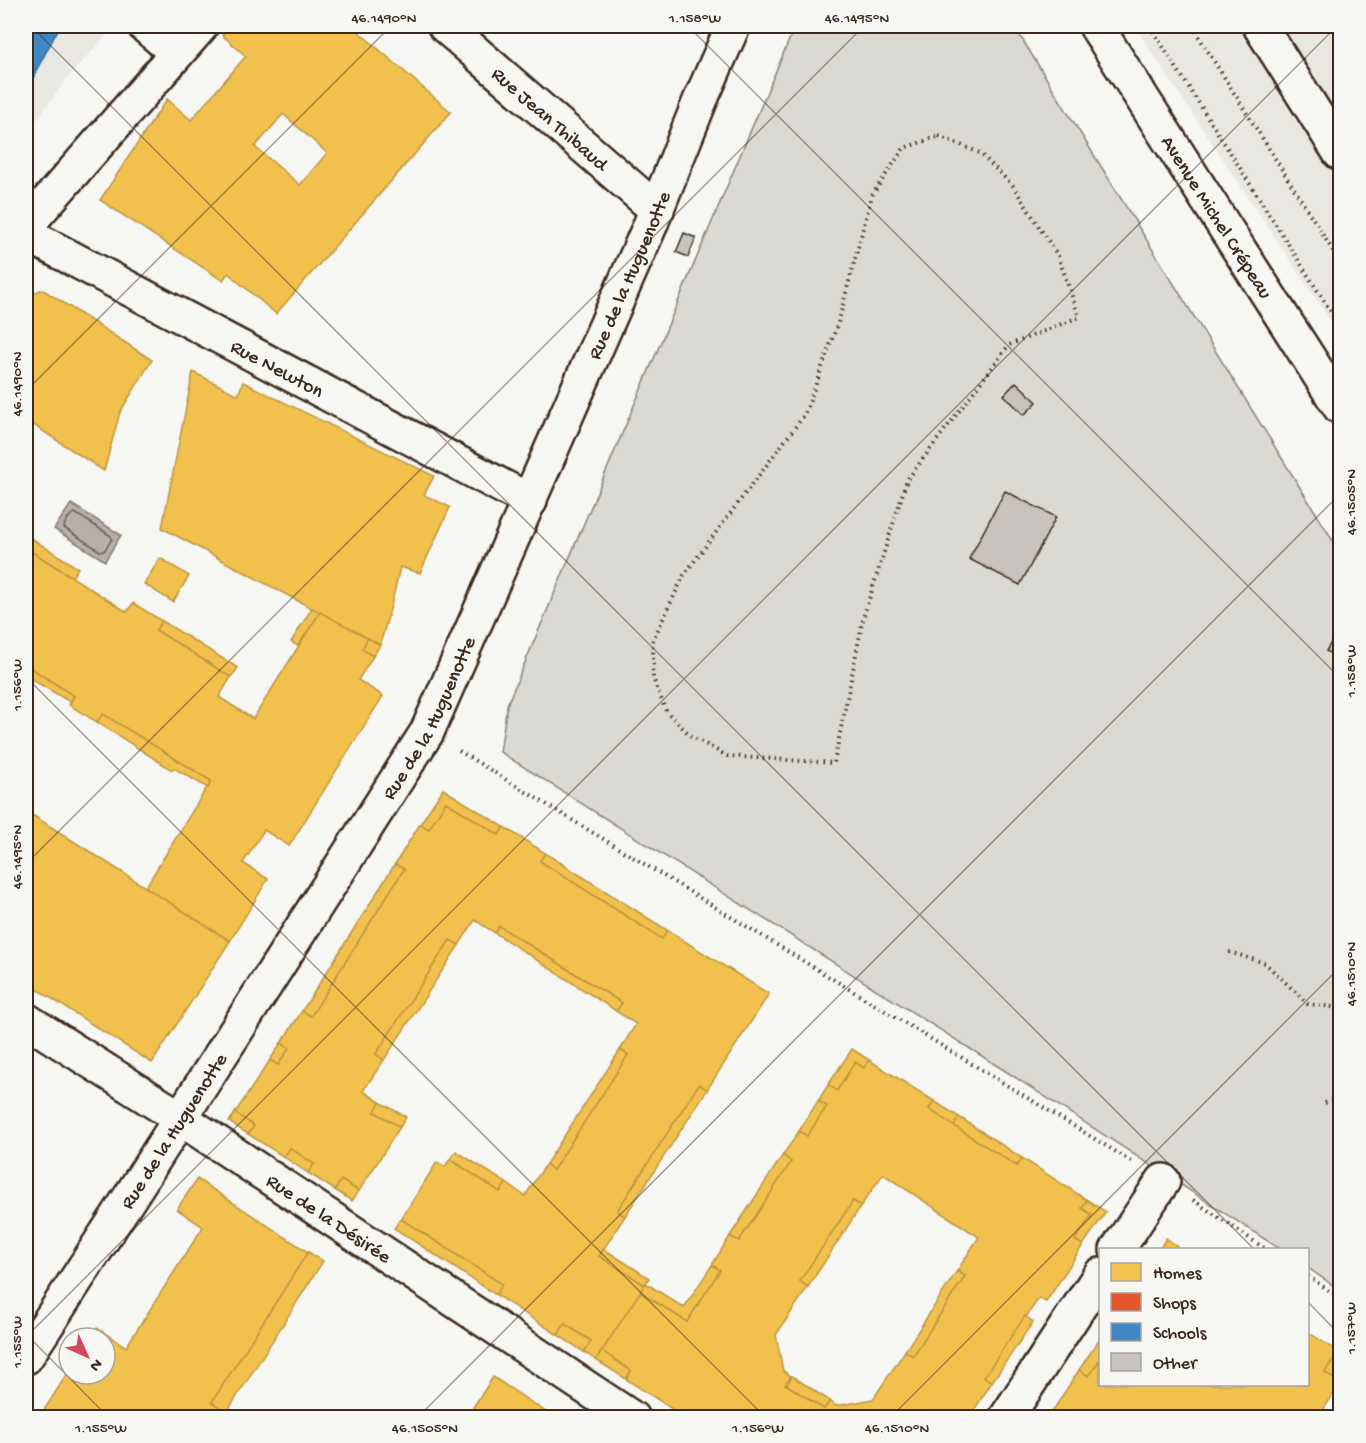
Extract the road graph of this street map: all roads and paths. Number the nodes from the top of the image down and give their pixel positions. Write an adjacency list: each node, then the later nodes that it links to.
1 (145, 26): 9 (street)
2 (201, 26): 9 (street)
3 (445, 26): 11 (street, Rue Jean Thibaud)
4 (733, 26): 11 (street, Rue de la Huguenotte)
5 (1096, 26): 17 (street, Avenue Michel Crépeau)
6 (1150, 26): 16 (path)
7 (1192, 26): 14 (path)
8 (1260, 26): 10 (street)
9 (177, 53): 12 (street)
10 (1341, 153)
11 (657, 210): 18 (street, Rue de la Huguenotte)
12 (26, 226)
13 (26, 234): 18 (street, Rue Newton)
14 (1341, 262)
15 (1079, 317): 15 (path)
16 (1341, 326)
17 (1341, 407)
18 (530, 501): 19 (street, Rue de la Huguenotte)
19 (427, 732): 25 (street, Rue de la Huguenotte); 26 (path)
20 (1229, 952): 21 (path)
21 (1341, 1008)
22 (26, 1020): 25 (street, Rue de la Désirée)
23 (1341, 1097): 24 (path)
24 (1325, 1103)
25 (180, 1118): 32 (street, Rue de la Huguenotte); 33 (street, Rue de la Désirée)
26 (1163, 1180): 27 (street); 28 (path)
27 (1118, 1248)
28 (1264, 1248)
29 (1309, 1277): 31 (path)
30 (1099, 1278): 34 (street)
31 (1341, 1298)
32 (26, 1357)
33 (632, 1418)
34 (1006, 1418)

